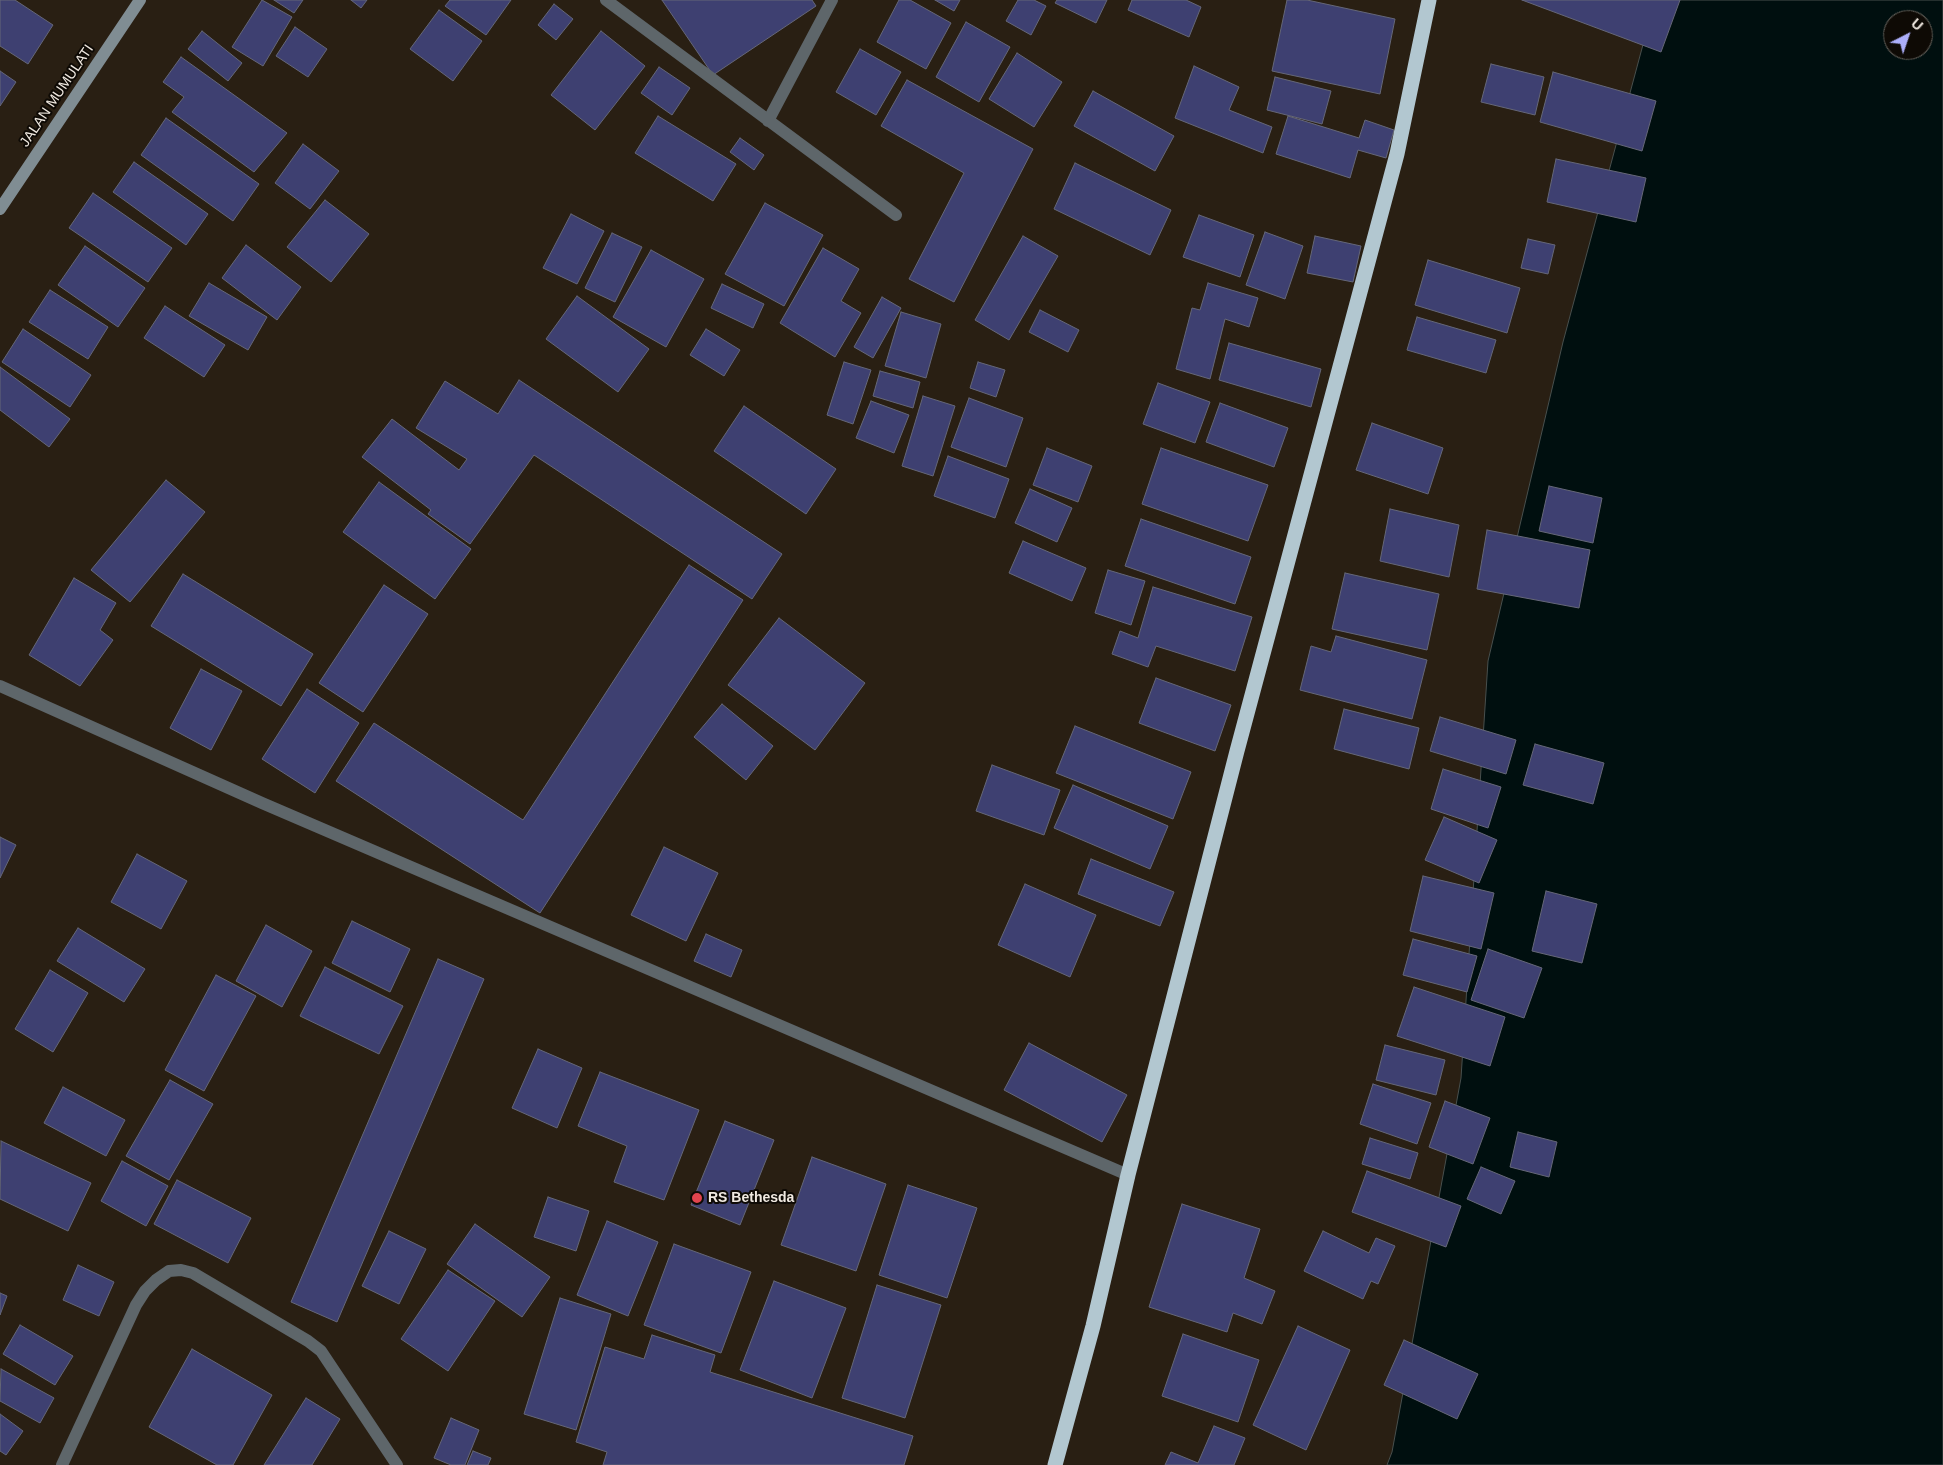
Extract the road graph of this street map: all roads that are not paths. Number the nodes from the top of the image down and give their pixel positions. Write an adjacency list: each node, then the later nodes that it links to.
1 (140, 0): 6 (street, JALAN MUMULATI)
2 (606, 0): 5 (street)
3 (832, 0): 5 (street)
4 (1429, 0): 9 (highway)
5 (768, 121): 7 (street)
6 (0, 208)
7 (896, 215)
8 (0, 686): 9 (street)
9 (1128, 1174): 12 (highway)
10 (62, 1465): 11 (street)
11 (397, 1465)
12 (1055, 1465)

